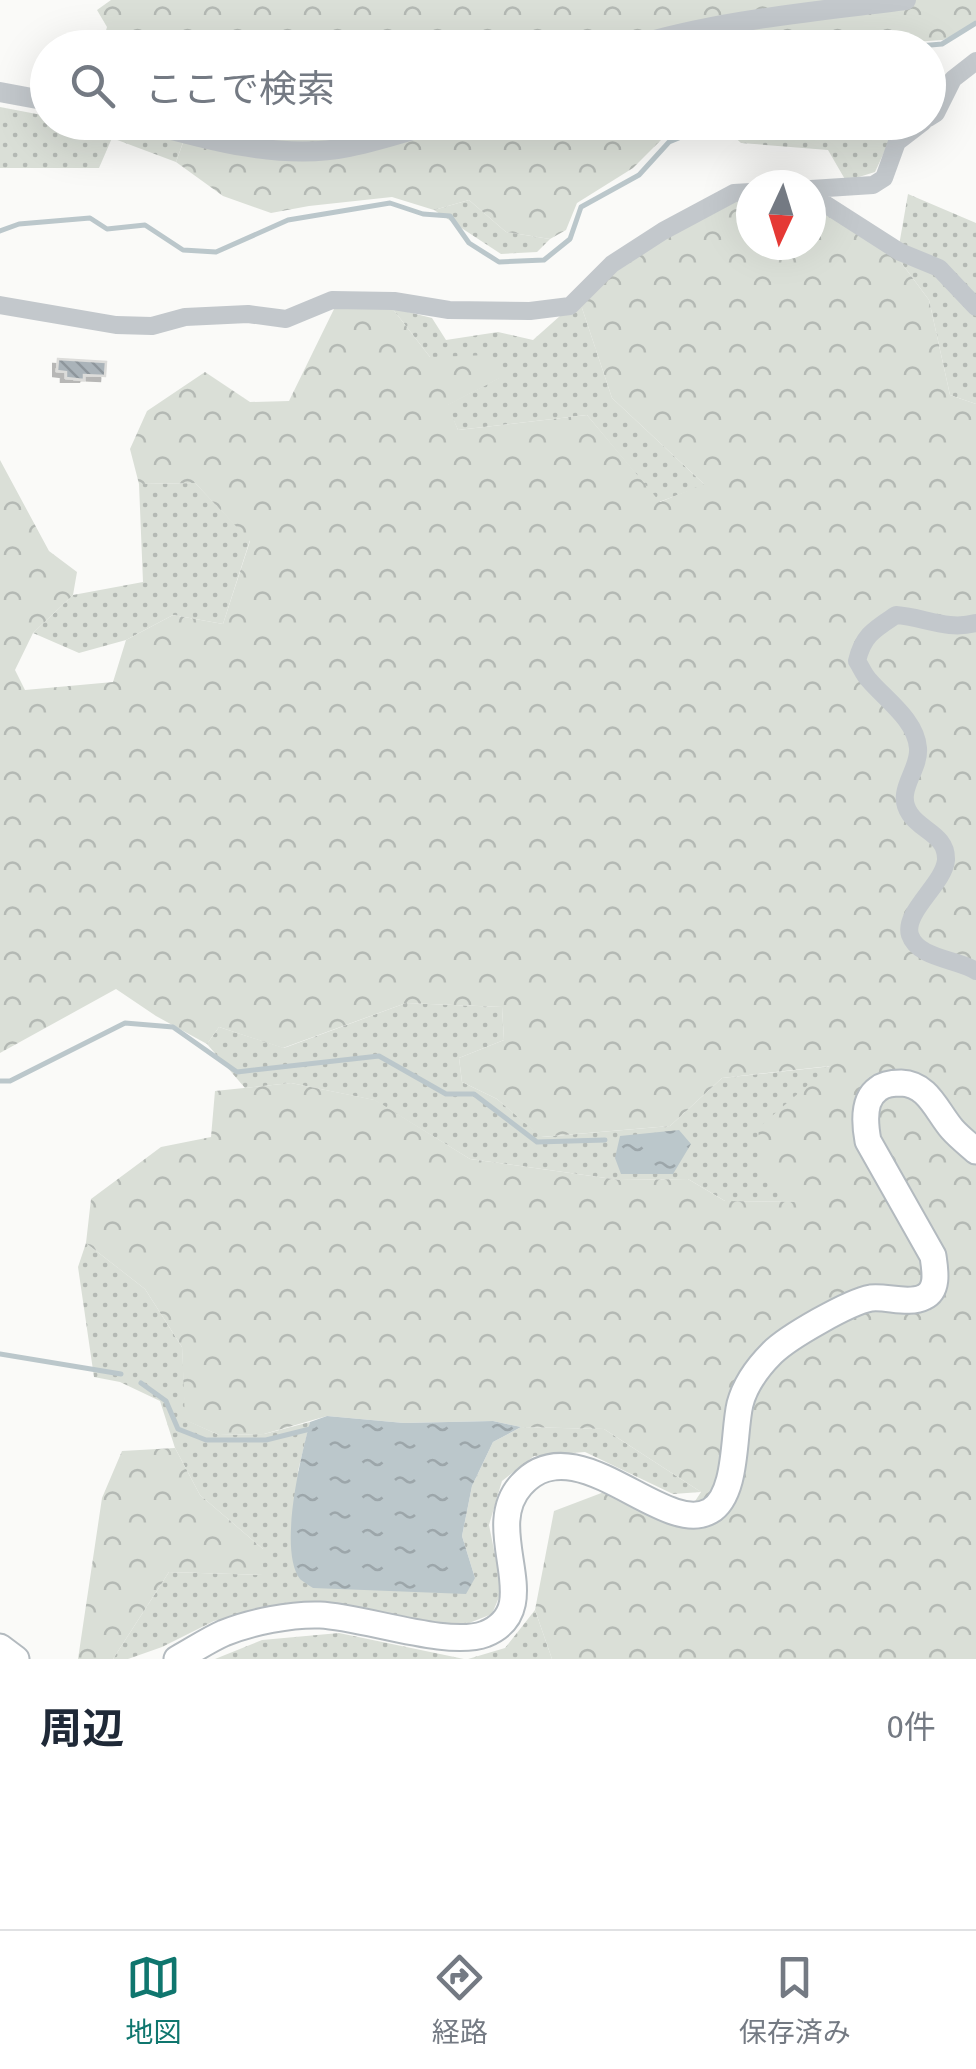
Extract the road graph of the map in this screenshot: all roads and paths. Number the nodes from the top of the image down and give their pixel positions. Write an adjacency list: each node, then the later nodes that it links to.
1 (906, 0): 2 (street)
2 (699, 30)
3 (976, 61): 5 (street)
4 (0, 92): 6 (street)
5 (946, 93)
6 (30, 98)
7 (208, 140): 8 (street)
8 (375, 140)
9 (901, 140): 10 (street)
10 (826, 190)
11 (736, 192): 13 (street)
12 (826, 202): 14 (street)
13 (0, 305)
14 (976, 308)
15 (976, 623): 16 (street)
16 (976, 971)
17 (976, 1151): 20 (main road)
18 (0, 1647): 19 (main road)
19 (16, 1659)
20 (177, 1659)

